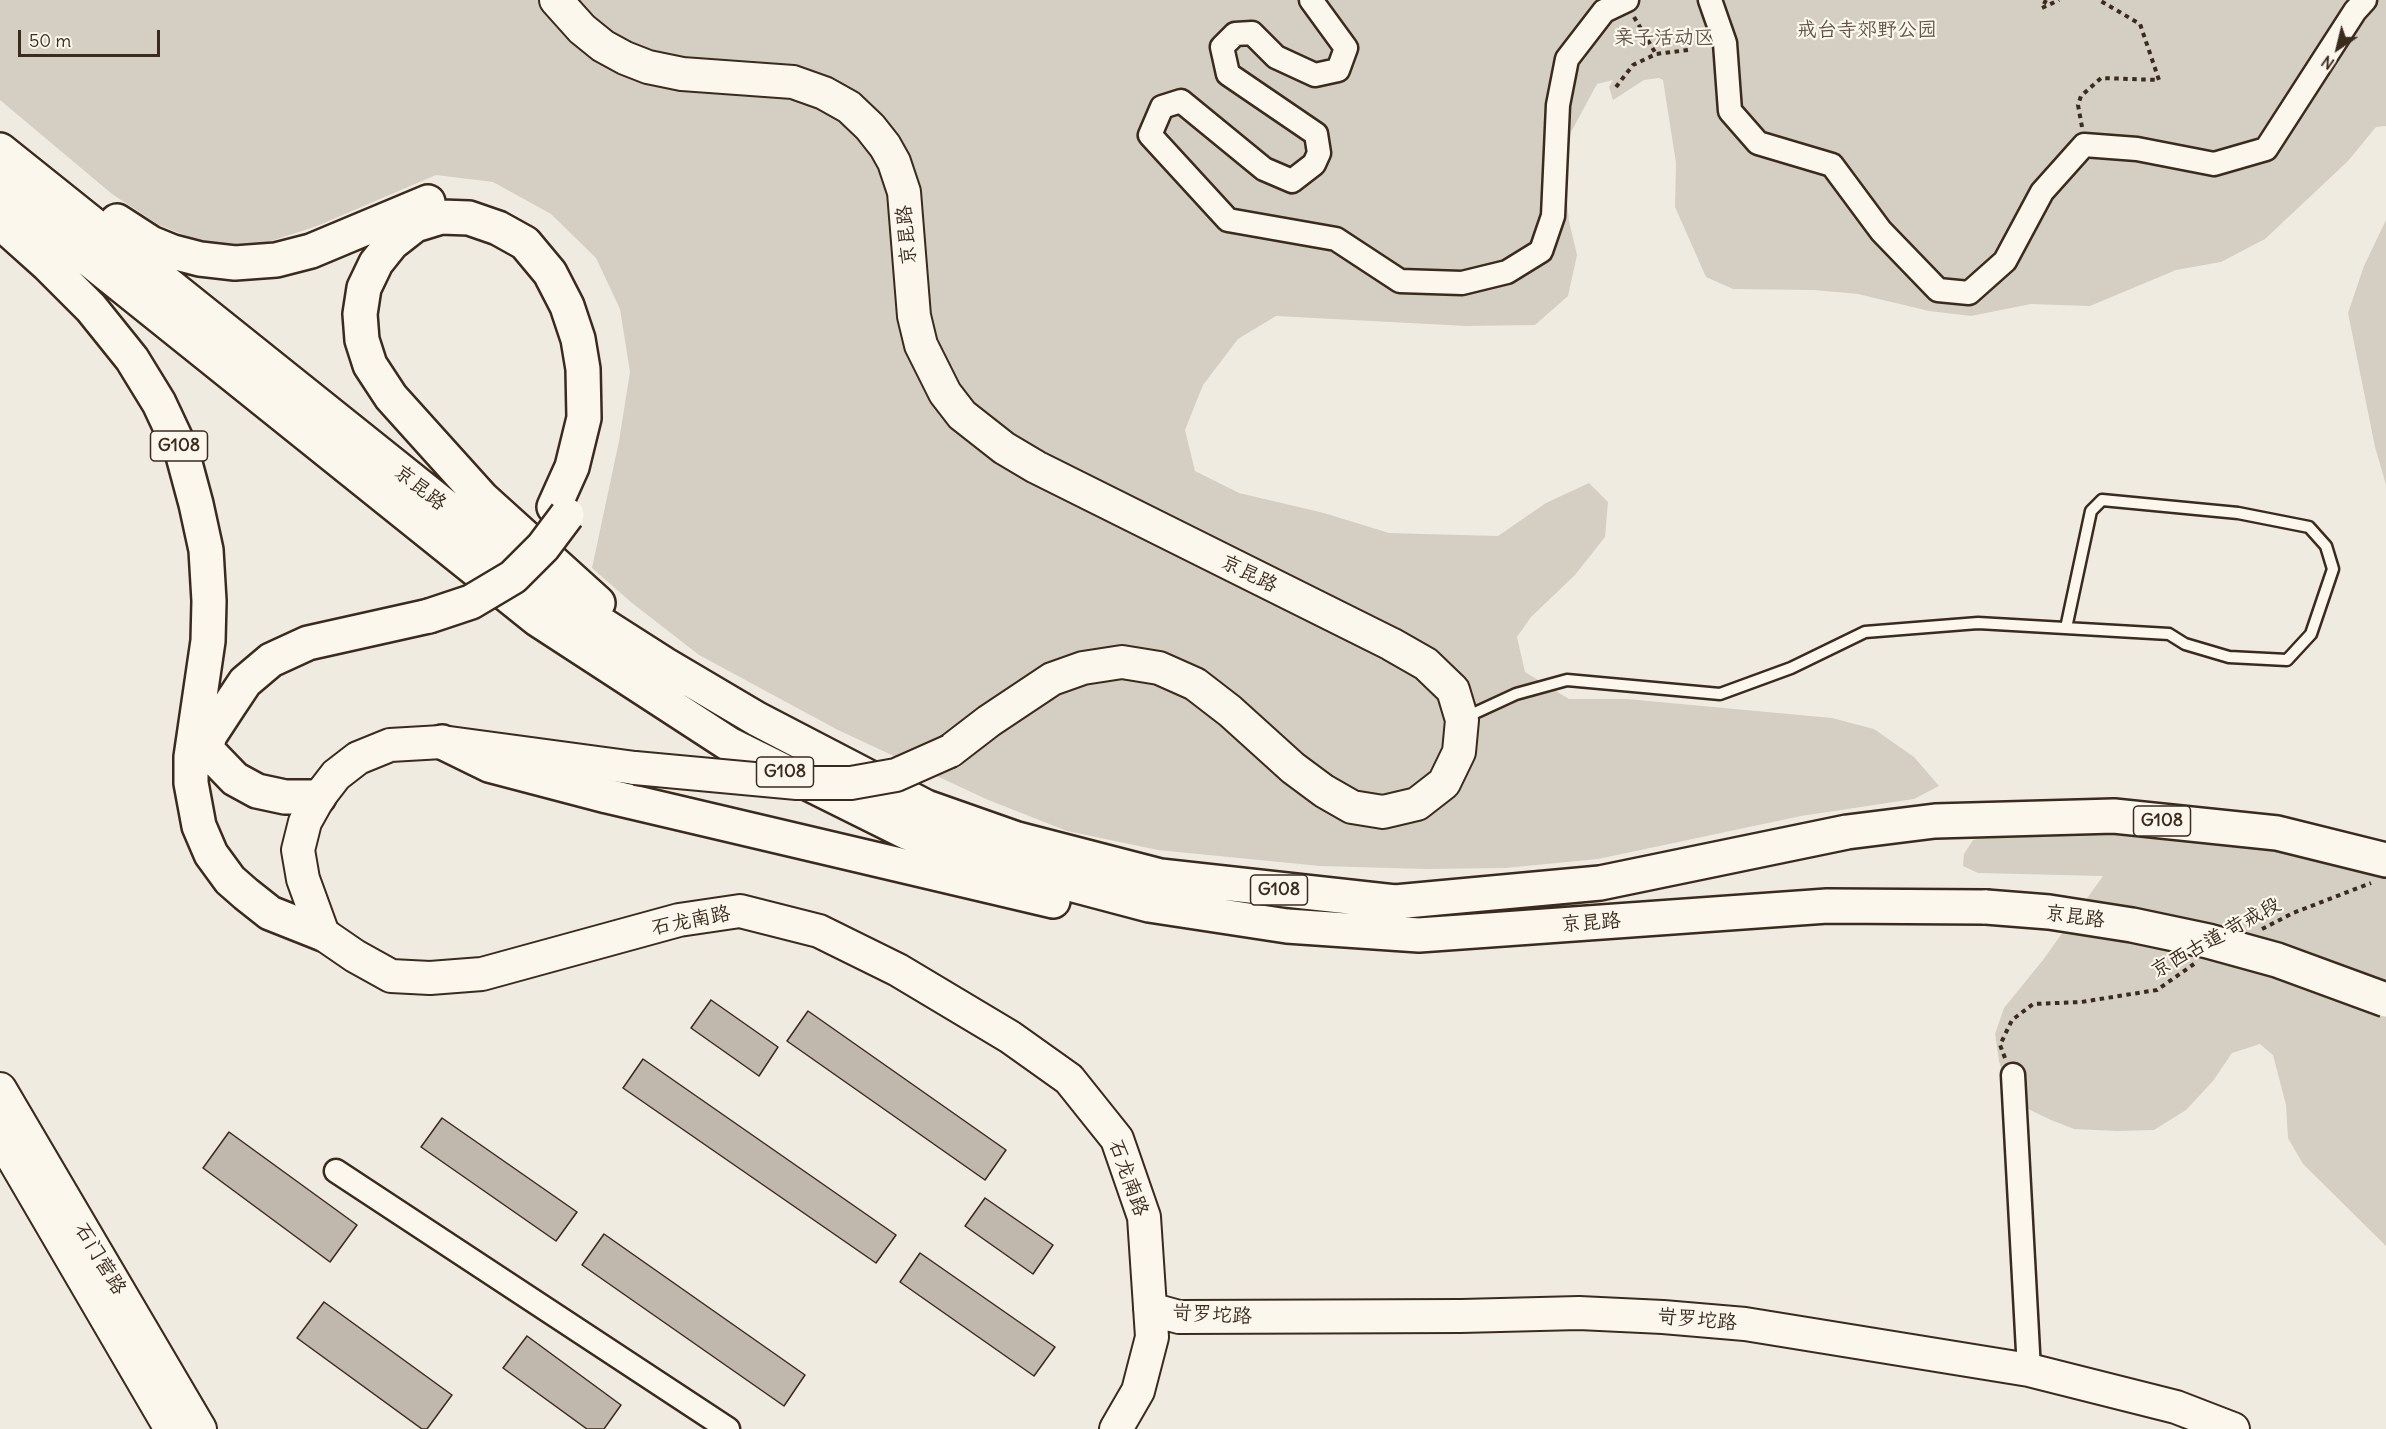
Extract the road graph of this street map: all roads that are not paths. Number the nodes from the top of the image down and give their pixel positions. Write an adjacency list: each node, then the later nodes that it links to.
1 (556, 0): 11 (main road, 京昆路)
2 (1311, 0): 5 (street)
3 (1710, 0): 4 (street)
4 (2365, 0)
5 (1626, 1)
6 (5, 167): 8 (highway); 10 (highway, 京昆路 / G108); 16 (highway, 京昆路 / G108)
7 (0, 222): 12 (highway, G108)
8 (560, 511): 10 (highway); 12 (highway, bridge)
9 (2066, 628): 9 (lane); 11 (lane)
10 (663, 664): 15 (highway, 京昆路 / G108)
11 (1462, 720): 13 (main road, 京昆路, bridge)
12 (201, 740): 14 (highway); 17 (highway)
13 (442, 742): 14 (main road); 16 (highway)
14 (319, 796): 17 (main road)
15 (2382, 870)
16 (1287, 926): 18 (highway, 京昆路 / G108, bridge)
17 (323, 934): 23 (main road, 石龙南路)
18 (2386, 1000)
19 (2013, 1075): 24 (street)
20 (0, 1089): 26 (main road, 石门营路)
21 (0, 1136): 25 (main road, 石门营路)
22 (336, 1171): 27 (street)
23 (1150, 1309): 24 (main road, 岢罗坨路); 28 (main road); 29 (main road, 石龙南路)
24 (2029, 1370): 30 (main road, 岢罗坨路)
25 (171, 1429)
26 (200, 1429)
27 (728, 1429)
28 (1094, 1429)
29 (1116, 1429)
30 (2233, 1429)

